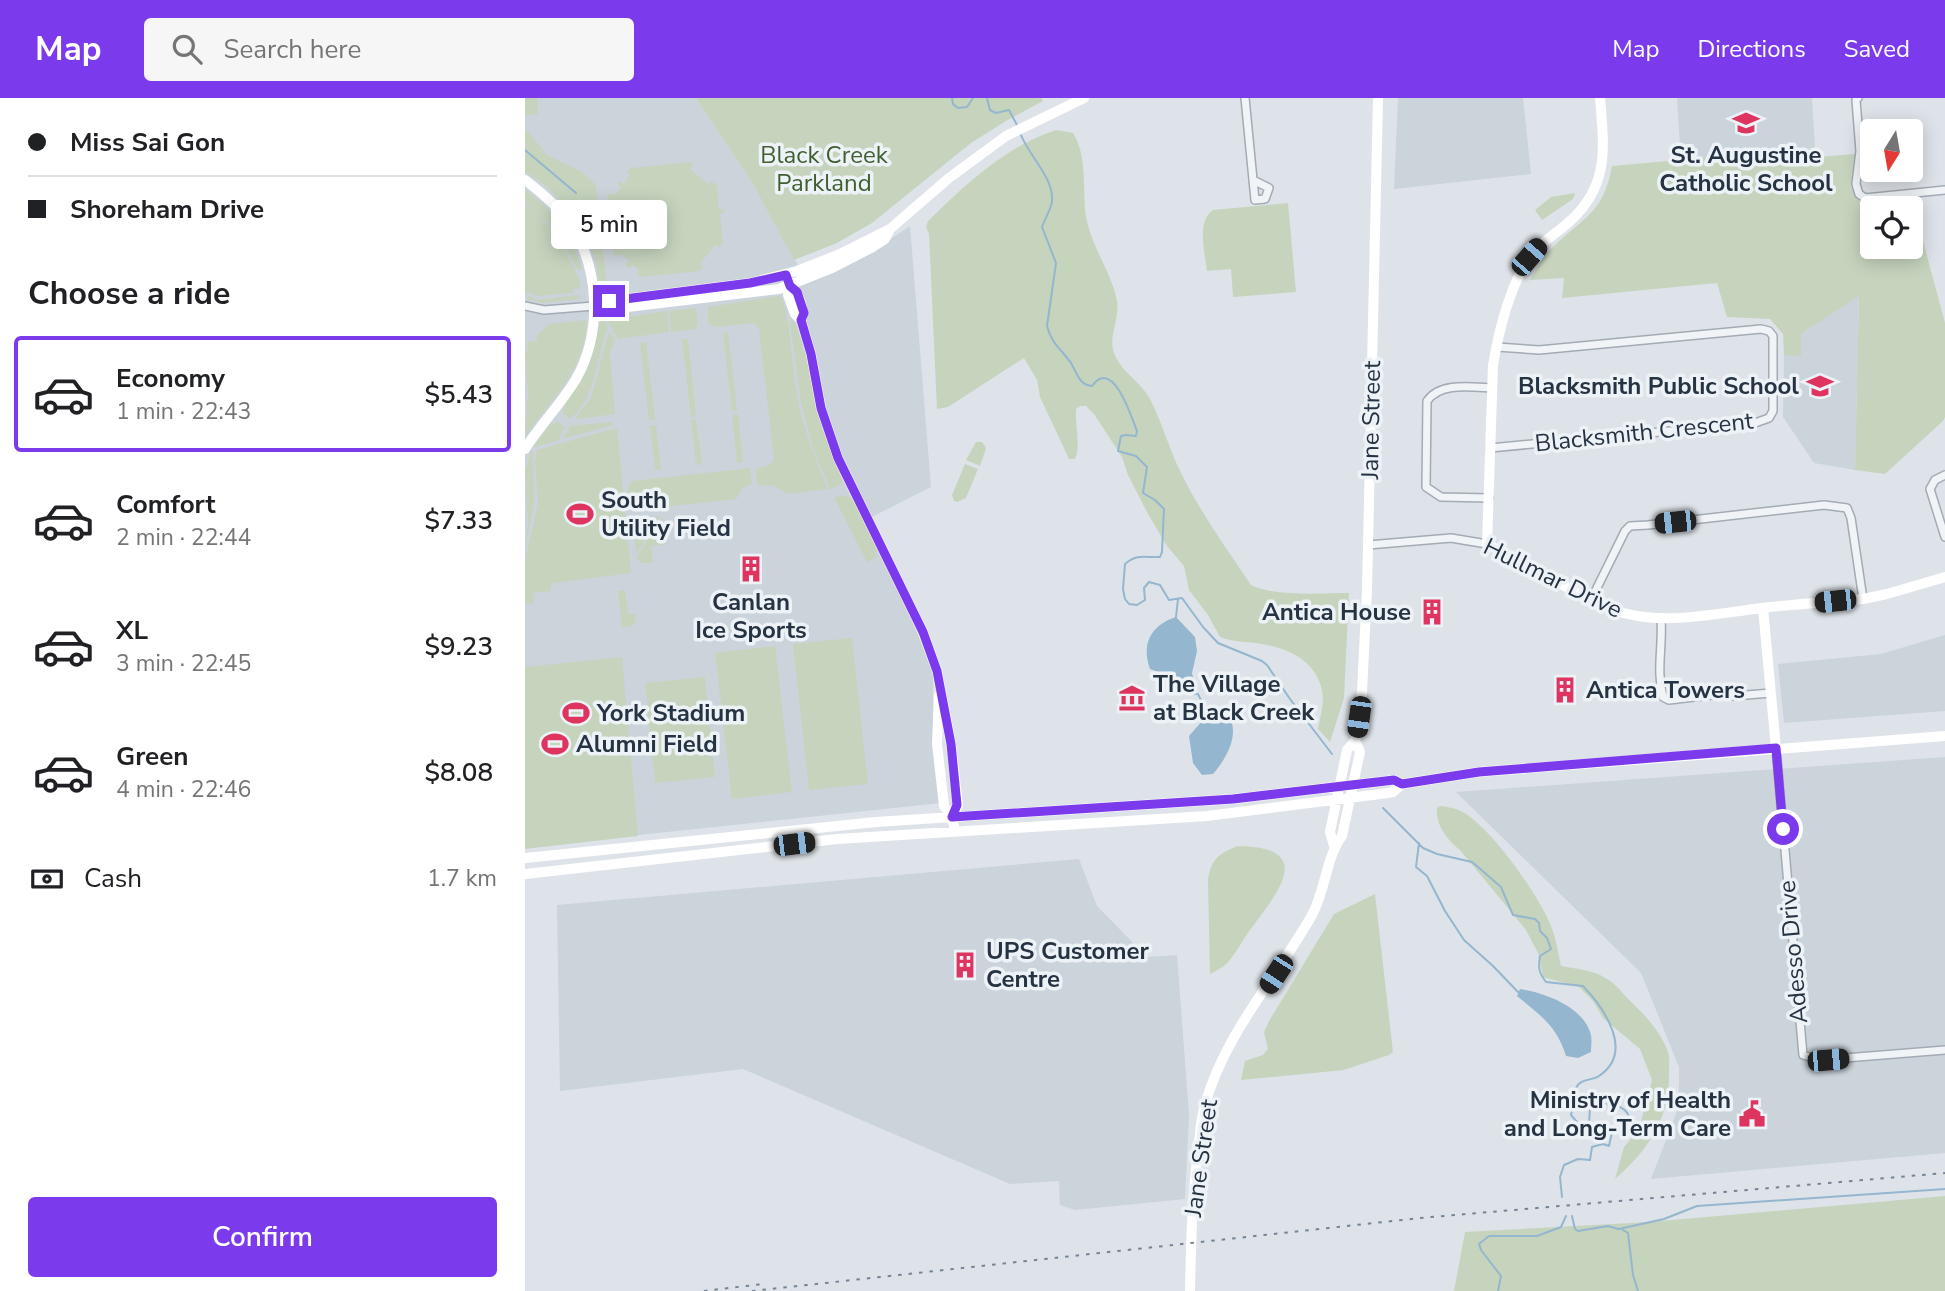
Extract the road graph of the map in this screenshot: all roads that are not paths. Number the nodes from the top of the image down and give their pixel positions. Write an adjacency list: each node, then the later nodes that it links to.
1 (1084, 98): 9 (main road)
2 (1244, 98): 7 (street)
3 (1378, 98): 22 (main road, Jane Street)
4 (1600, 98): 14 (main road)
5 (1857, 98): 8 (street)
6 (525, 180): 13 (main road)
7 (1254, 180)
8 (1945, 190)
9 (890, 229): 10 (main road); 11 (main road)
10 (786, 275): 11 (main road); 13 (main road)
11 (790, 286): 13 (main road); 38 (main road)
12 (525, 306): 13 (street)
13 (594, 306): 17 (main road)
14 (1497, 347): 15 (main road); 16 (street, Blacksmith Crescent)
15 (1492, 388): 16 (main road); 19 (street)
16 (1490, 448): 19 (main road)
17 (525, 449)
18 (1945, 475): 20 (street)
19 (1489, 498): 21 (main road)
20 (1945, 537)
21 (1487, 544): 22 (street, Hullmar Drive); 25 (main road, Hullmar Drive)
22 (1368, 545): 30 (main road, Jane Street)
23 (1945, 577): 24 (main road, Hullmar Drive)
24 (1863, 599): 25 (street); 26 (main road, Hullmar Drive)
25 (1591, 600): 27 (main road, Hullmar Drive)
26 (1763, 608): 27 (main road, Hullmar Drive); 28 (main road)
27 (1661, 619): 28 (street)
28 (1771, 693): 31 (main road)
29 (1945, 736): 31 (main road)
30 (1355, 741): 33 (main road, Jane Street); 34 (main road, Jane Street)
31 (1776, 748): 32 (main road); 44 (street, Adesso Drive)
32 (1402, 784): 33 (main road); 35 (main road)
33 (1353, 785): 34 (main road); 35 (main road, Jane Street)
34 (1340, 787): 36 (main road, Jane Street); 37 (main road)
35 (1350, 798): 36 (main road); 41 (main road, Jane Street)
36 (1337, 800): 39 (main road); 41 (main road, Jane Street)
37 (1090, 807): 38 (main road); 39 (main road)
38 (952, 817): 40 (main road); 42 (main road)
39 (1091, 822): 40 (main road)
40 (955, 831): 43 (main road)
41 (1334, 846): 45 (main road, Jane Street)
42 (525, 859)
43 (525, 874)
44 (1945, 1050)
45 (1190, 1291)

